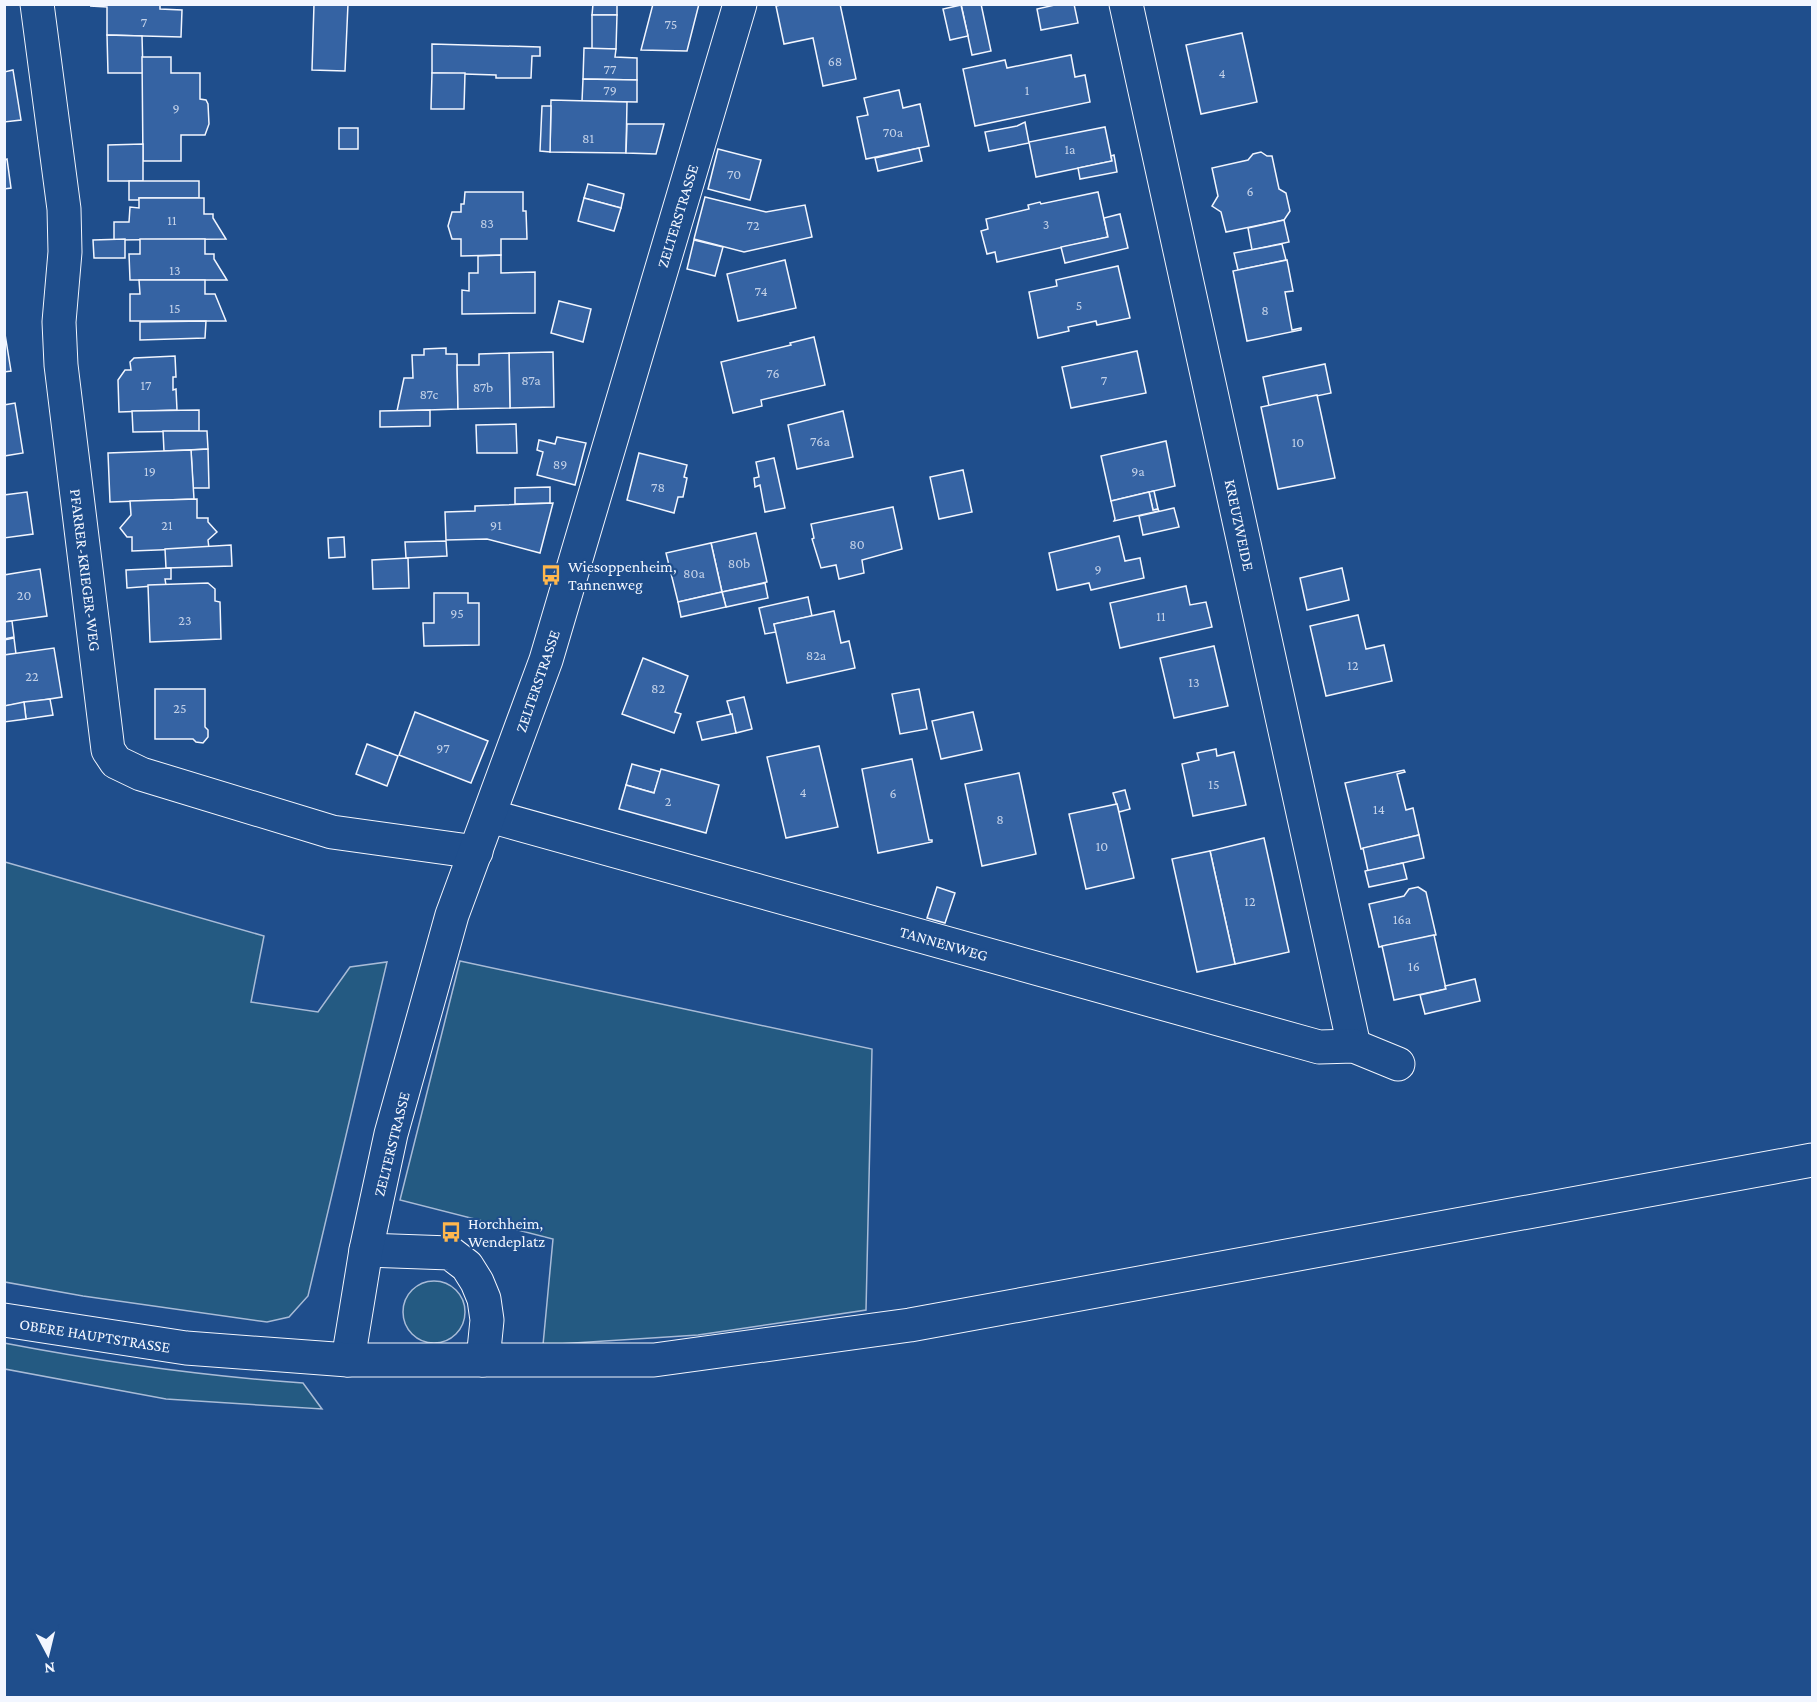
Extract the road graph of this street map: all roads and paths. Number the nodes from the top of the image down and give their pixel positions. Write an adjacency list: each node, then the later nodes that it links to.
1 (37, 4): 5 (street, PFARRER-KRIEGER-WEG)
2 (740, 4): 4 (street, ZELTERSTRASSE)
3 (1126, 4): 6 (street, KREUZWEIDE)
4 (490, 816): 5 (street, ZELTERSTRASSE); 6 (street, TANNENWEG)
5 (476, 852): 9 (street, ZELTERSTRASSE)
6 (1354, 1046): 7 (street, TANNENWEG)
7 (1398, 1064)
8 (1812, 1160): 12 (street, OBERE HAUPTSTRASSE)
9 (366, 1250): 11 (street, ZELTERSTRASSE); 12 (street)
10 (4, 1320): 11 (street, OBERE HAUPTSTRASSE)
11 (348, 1360): 12 (street, OBERE HAUPTSTRASSE)
12 (483, 1360)

